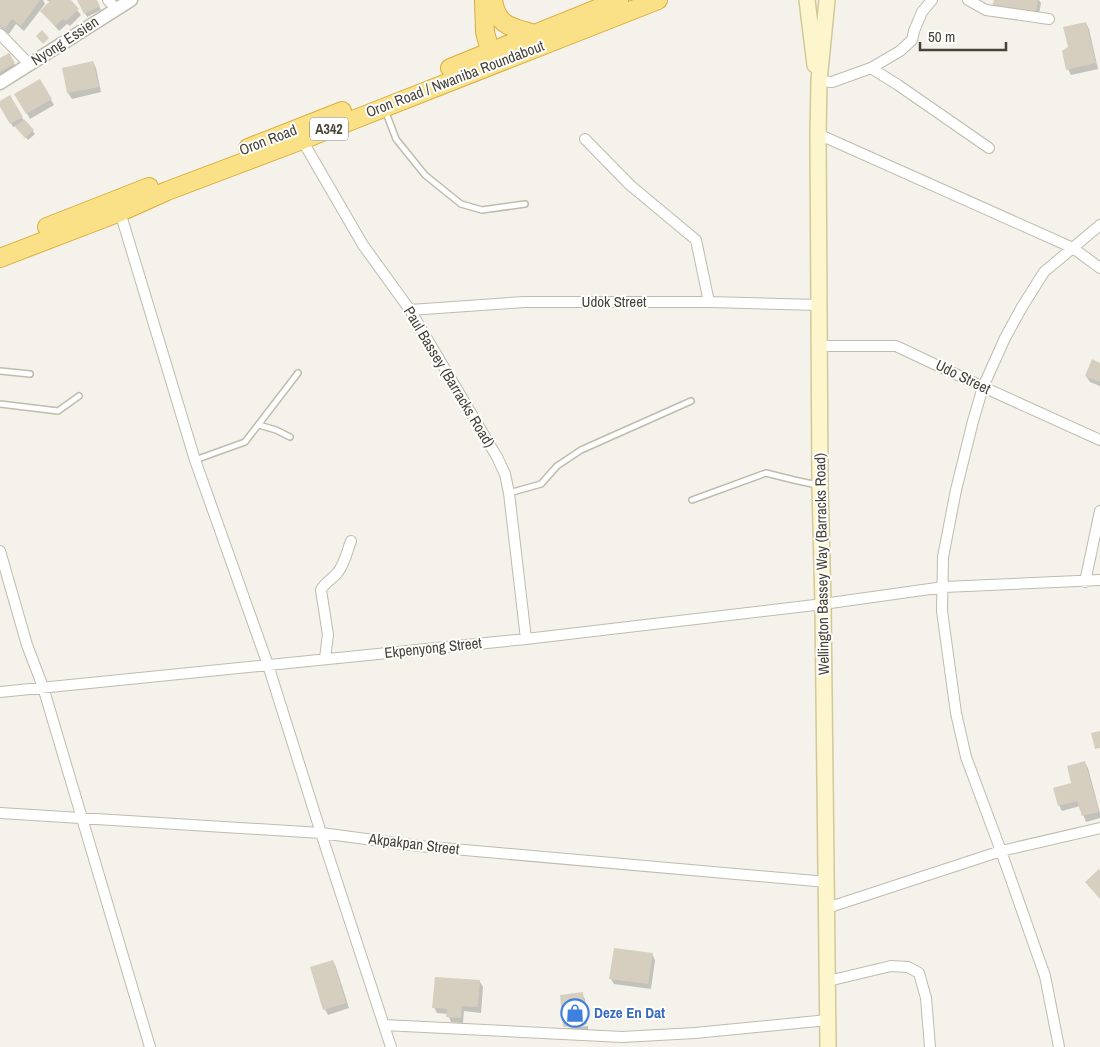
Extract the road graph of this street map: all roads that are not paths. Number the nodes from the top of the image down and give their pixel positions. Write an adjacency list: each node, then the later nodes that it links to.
1 (131, 0): 10 (street, Nyong Essien)
2 (484, 0): 14 (highway)
3 (493, 0): 13 (highway)
4 (618, 0): 13 (highway, Oron Road / A342)
5 (658, 0): 19 (highway, Oron Road / Nwaniba Roundabout / A342)
6 (806, 0): 17 (main road)
7 (827, 0): 17 (main road)
8 (932, 0): 16 (street)
9 (968, 0): 11 (street)
10 (112, 4): 15 (street, Nyong Essien)
11 (1049, 19)
12 (0, 34): 15 (street)
13 (535, 34): 14 (highway, Oron Road / A342)
14 (490, 52): 27 (highway, Oron Road / A342)
15 (29, 64): 18 (street, Nyong Essien)
16 (871, 68): 17 (street); 23 (street)
17 (819, 81): 20 (main road, Wellington Bassey Way (Barracks Road))
18 (0, 83)
19 (384, 107): 22 (highway, Oron Road / Nwaniba Roundabout / A342); 24 (lane)
20 (818, 134): 28 (street); 32 (main road, Wellington Bassey Way (Barracks Road))
21 (585, 139): 31 (street)
22 (302, 140): 25 (highway, Oron Road / Nwaniba Roundabout / A342); 33 (street, Paul Bassey (Barracks Road))
23 (989, 148)
24 (525, 204)
25 (120, 212): 29 (highway, Oron Road / Nwaniba Roundabout / A342); 45 (street)
26 (1100, 226): 28 (street)
27 (0, 245)
28 (1073, 248): 30 (street); 38 (street)
29 (0, 258)
30 (1100, 268)
31 (709, 302): 32 (street, Udok Street); 33 (street, Udok Street)
32 (819, 306): 34 (main road, Wellington Bassey Way (Barracks Road))
33 (410, 310): 47 (street, Paul Bassey (Barracks Road))
34 (819, 346): 38 (street, Udo Street); 46 (main road, Wellington Bassey Way (Barracks Road))
35 (0, 371): 37 (lane)
36 (298, 373): 42 (lane)
37 (30, 374)
38 (983, 388): 44 (street, Udo Street); 54 (street)
39 (79, 396): 41 (lane)
40 (691, 401): 47 (lane)
41 (0, 404)
42 (259, 425): 43 (lane); 45 (lane)
43 (290, 437)
44 (1100, 440)
45 (195, 460): 58 (street)
46 (820, 485): 48 (lane); 55 (main road, Wellington Bassey Way (Barracks Road))
47 (509, 493): 56 (street, Paul Bassey (Barracks Road))
48 (692, 500)
49 (1100, 511): 53 (street)
50 (351, 541): 57 (street)
51 (0, 550): 59 (street)
52 (1100, 580): 53 (street, Ekpenyong Street)
53 (1085, 582): 54 (street, Ekpenyong Street)
54 (944, 587): 55 (street, Ekpenyong Street); 65 (street)
55 (823, 604): 56 (street, Ekpenyong Street); 66 (main road, Wellington Bassey Way (Barracks Road))
56 (526, 639): 57 (street, Ekpenyong Street)
57 (325, 658): 58 (street, Ekpenyong Street)
58 (268, 665): 59 (street, Ekpenyong Street); 64 (street)
59 (42, 687): 60 (street, Ekpenyong Street); 62 (street)
60 (0, 692)
61 (0, 813): 62 (street, Akpakpan Street)
62 (81, 818): 64 (street, Akpakpan Street); 71 (street)
63 (1100, 828): 65 (street)
64 (321, 833): 66 (street, Akpakpan Street); 70 (street)
65 (1001, 851): 67 (street); 75 (street)
66 (827, 882): 67 (main road, Wellington Bassey Way (Barracks Road))
67 (827, 908): 68 (main road, Wellington Bassey Way (Barracks Road))
68 (828, 980): 69 (main road, Wellington Bassey Way (Barracks Road)); 74 (street)
69 (828, 1020): 70 (street); 73 (main road, Wellington Bassey Way (Barracks Road))
70 (384, 1024): 72 (street)
71 (150, 1047)
72 (391, 1047)
73 (828, 1047)
74 (930, 1047)
75 (1059, 1047)

